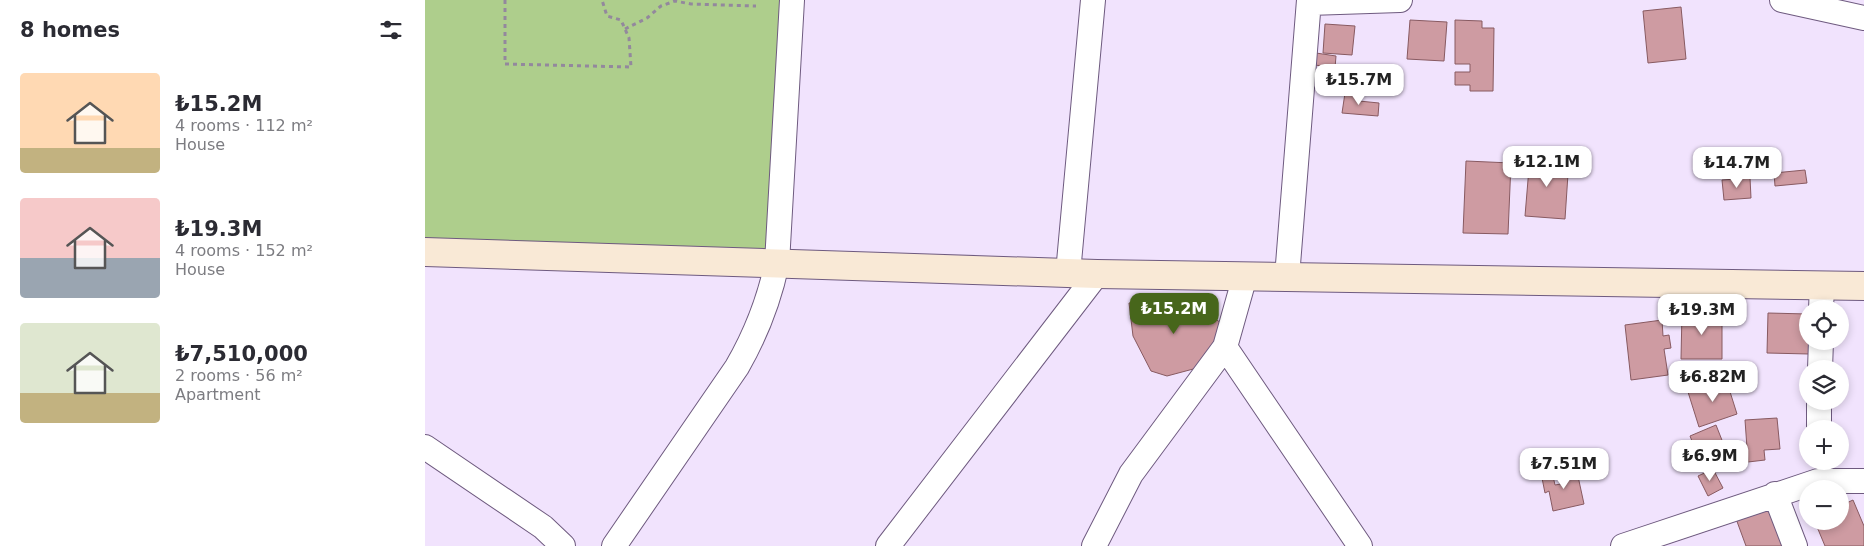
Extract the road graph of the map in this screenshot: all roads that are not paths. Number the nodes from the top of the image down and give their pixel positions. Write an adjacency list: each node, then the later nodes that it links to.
1 (792, 0): 8 (street)
2 (1093, 0): 9 (street)
3 (1400, 0): 5 (street)
4 (1782, 0): 6 (street)
5 (1309, 1): 12 (street)
6 (1864, 18)
7 (425, 252): 8 (main road)
8 (777, 263): 9 (main road); 21 (street)
9 (1068, 273): 10 (main road)
10 (1097, 274): 11 (main road); 22 (street)
11 (1245, 276): 12 (main road); 15 (street)
12 (1287, 277): 14 (main road)
13 (1864, 286): 14 (main road)
14 (1822, 297)
15 (1225, 347): 23 (street); 24 (street)
16 (425, 447): 20 (street)
17 (1818, 471): 18 (street); 19 (street)
18 (1864, 481)
19 (1775, 494): 25 (street); 26 (street)
20 (563, 546)
21 (614, 546)
22 (888, 546)
23 (1094, 546)
24 (1360, 546)
25 (1623, 546)
26 (1795, 546)

